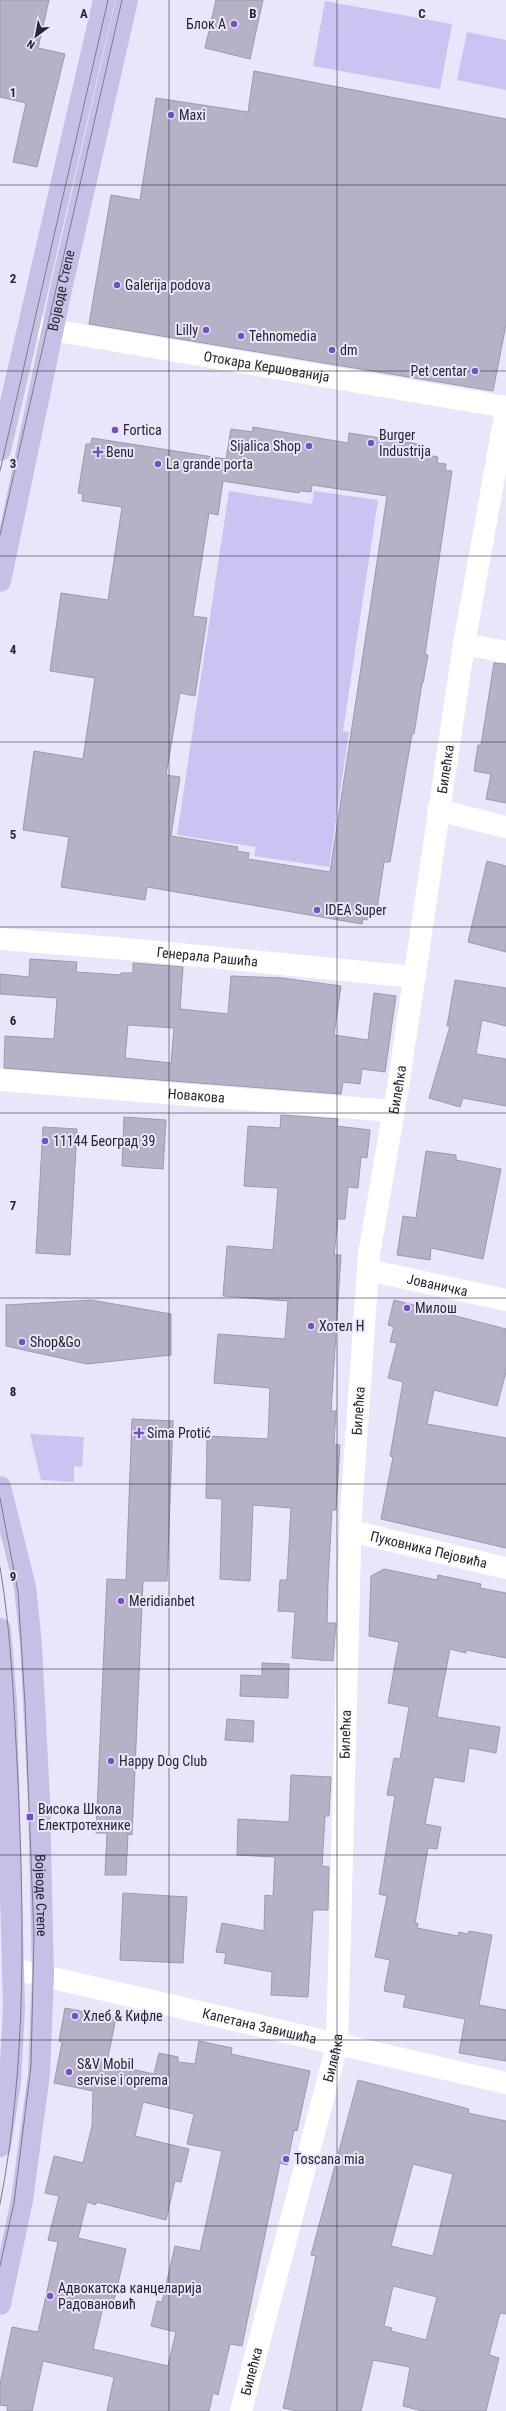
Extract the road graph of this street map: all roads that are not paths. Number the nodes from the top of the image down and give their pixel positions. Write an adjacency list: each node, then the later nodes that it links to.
1 (104, 0): 3 (main road, Војводе Степе)
2 (127, 0): 4 (main road, Војводе Степе)
3 (28, 326): 4 (street, Отокара Кершованија); 7 (main road, Војводе Степе)
4 (53, 330): 5 (street, Отокара Кершованија); 9 (main road, Војводе Степе)
5 (506, 407)
6 (506, 410): 10 (street, Билећка)
7 (3, 427): 8 (main road, Војводе Степе)
8 (0, 450)
9 (0, 581)
10 (464, 644): 11 (street); 12 (street, Билећка)
11 (506, 652)
12 (438, 810): 13 (street); 15 (street, Билећка)
13 (506, 827)
14 (0, 939): 15 (street, Генерала Рашића)
15 (415, 977): 17 (street, Билећка)
16 (0, 1080): 17 (street, Новакова)
17 (393, 1111): 18 (street, Билећка)
18 (368, 1270): 19 (street, Јованичка); 21 (street, Билећка)
19 (506, 1300)
20 (0, 1486): 25 (main road, Војводе Степе)
21 (351, 1531): 22 (street, Пуковника Пејовића); 26 (street, Билећка)
22 (506, 1568)
23 (0, 1629): 24 (main road, Војводе Степе)
24 (14, 1969): 25 (street, Капетана Завишића); 28 (main road, Војводе Степе)
25 (43, 1975): 26 (street, Капетана Завишића); 29 (main road, Војводе Степе)
26 (337, 2045): 27 (street, Капетана Завишића); 30 (street, Билећка)
27 (506, 2083)
28 (0, 2146)
29 (0, 2304)
30 (241, 2411)

